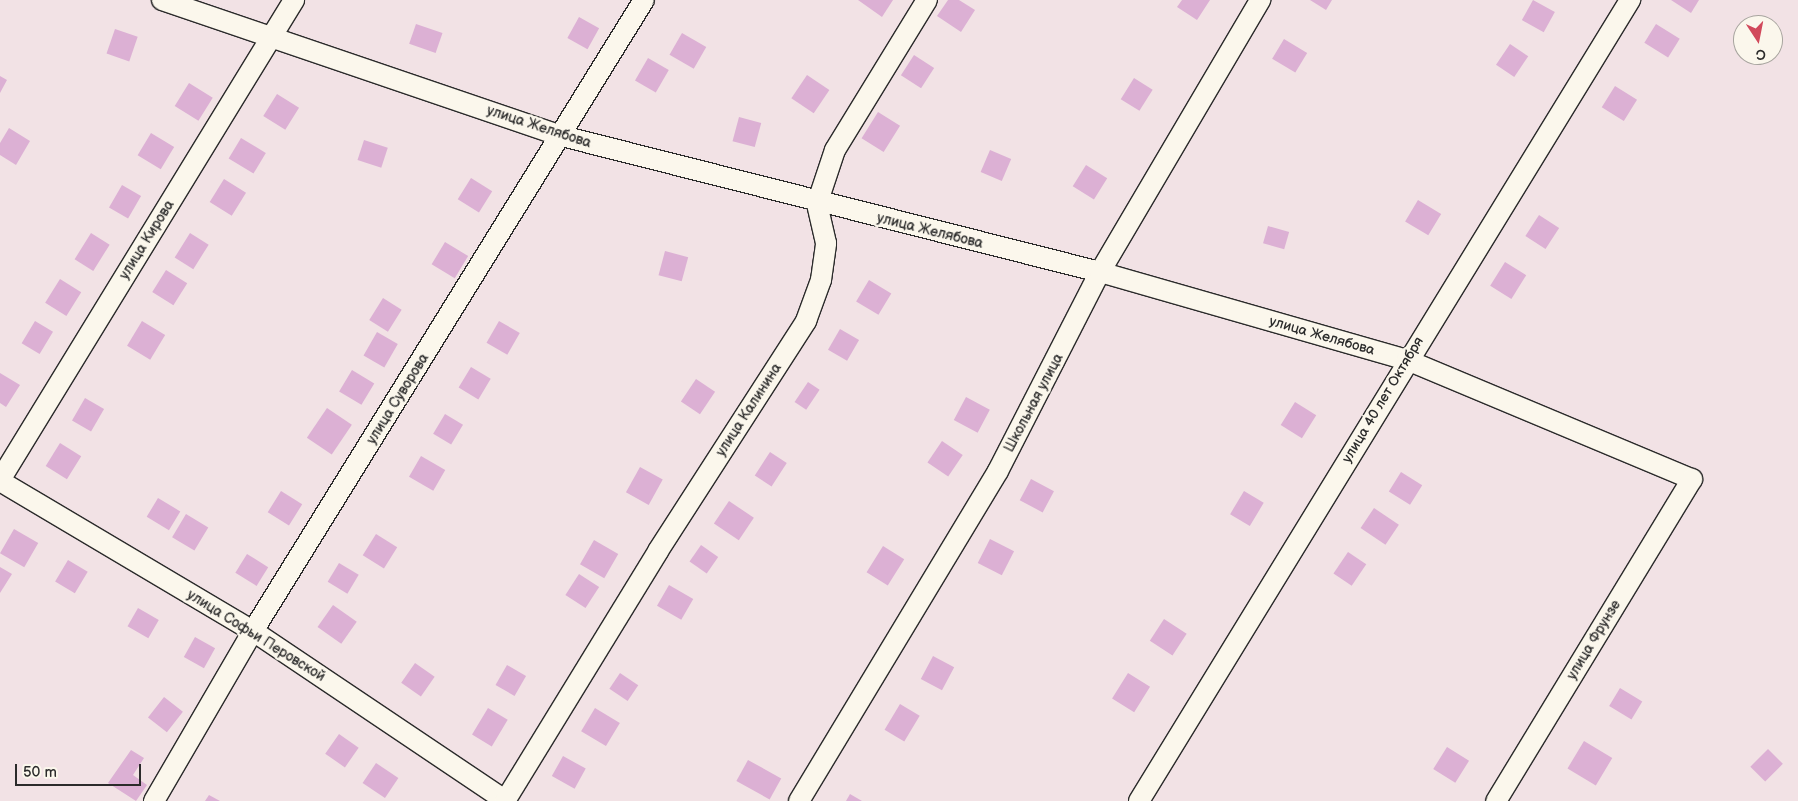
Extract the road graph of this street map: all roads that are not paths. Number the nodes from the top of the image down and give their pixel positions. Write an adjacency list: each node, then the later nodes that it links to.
1 (162, 0): 7 (street, улица Желябова)
2 (294, 0): 7 (street, улица Кирова)
3 (644, 0): 8 (street, улица Суворова)
4 (927, 0): 9 (street)
5 (1260, 0): 10 (street, Школьная улица)
6 (1630, 0): 11 (street, улица 40 лет Октября)
7 (272, 36): 8 (street, улица Желябова); 13 (street, улица Кирова)
8 (562, 136): 9 (street, улица Желябова); 14 (street, улица Суворова)
9 (817, 204): 10 (street, улица Желябова); 16 (street, улица Калинина)
10 (1100, 272): 11 (street, улица Желябова); 17 (street, Школьная улица)
11 (1407, 360): 12 (street, улица Желябова); 18 (street, улица 40 лет Октября)
12 (1692, 478): 19 (street, улица Фрунзе)
13 (0, 481): 14 (street, улица Софьи Перовской)
14 (253, 631): 15 (street, улица Суворова); 16 (street, улица Софьи Перовской)
15 (154, 801)
16 (506, 801)
17 (799, 801)
18 (1139, 801)
19 (1496, 801)

